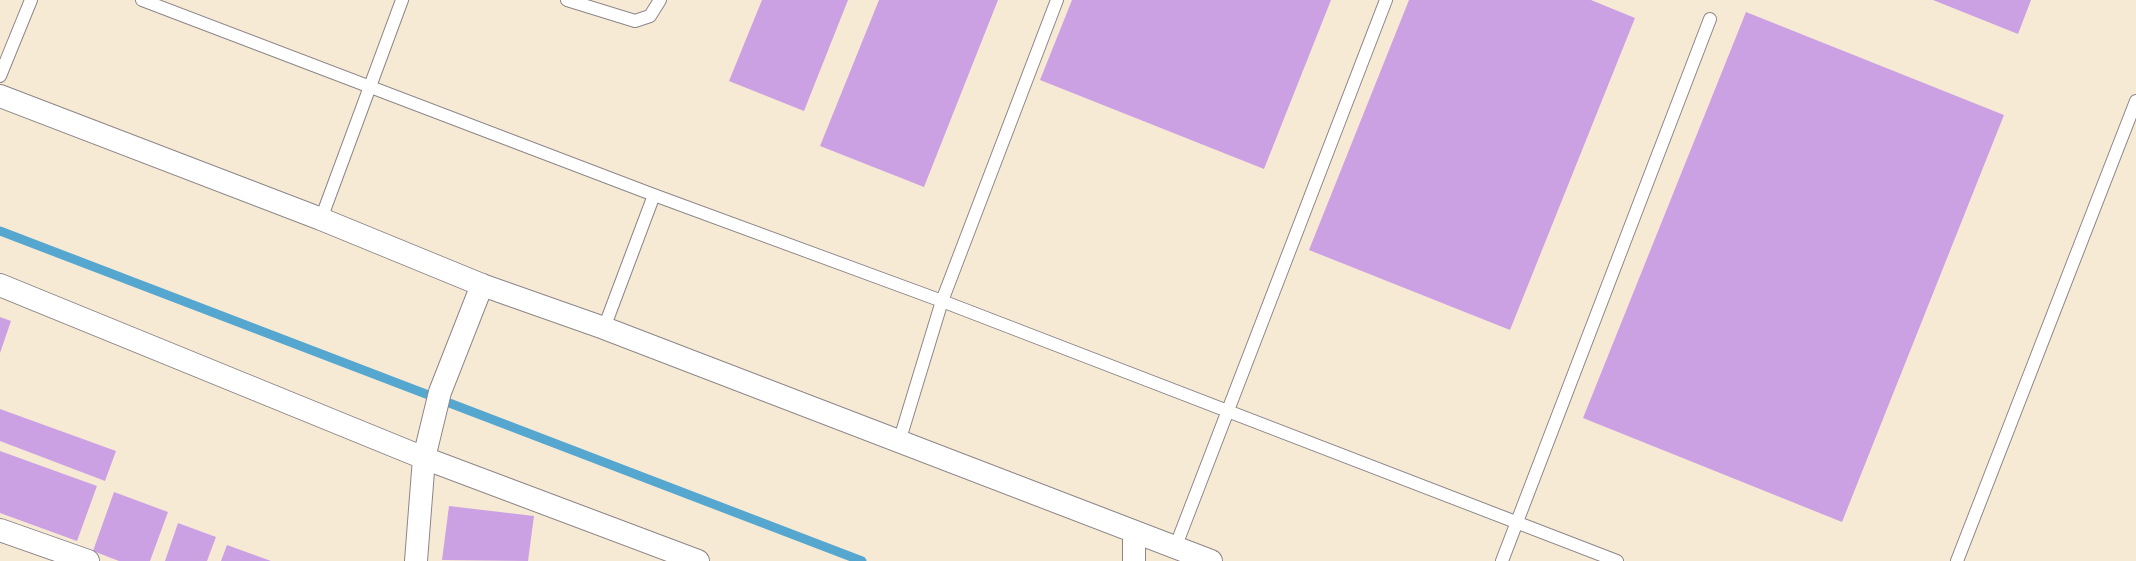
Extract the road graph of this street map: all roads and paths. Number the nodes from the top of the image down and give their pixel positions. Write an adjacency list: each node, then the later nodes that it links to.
1 (31, 0): 9 (lane)
2 (142, 0): 10 (lane)
3 (402, 0): 10 (lane)
4 (567, 0): 5 (lane)
5 (660, 0)
6 (1057, 0): 17 (lane)
7 (1386, 0): 19 (lane)
8 (1710, 19): 22 (lane)
9 (0, 76)
10 (368, 87): 13 (lane); 14 (lane)
11 (0, 96): 14 (street)
12 (2136, 101): 33 (lane)
13 (654, 195): 17 (lane); 18 (lane)
14 (321, 219): 16 (street)
15 (0, 285): 21 (street)
16 (482, 285): 18 (street); 21 (street)
17 (942, 301): 19 (lane); 20 (lane)
18 (604, 328): 20 (street)
19 (1227, 412): 22 (lane); 25 (lane)
20 (899, 442): 24 (street)
21 (424, 458): 27 (street); 28 (street)
22 (1517, 521): 31 (lane); 32 (lane)
23 (0, 530): 26 (street)
24 (1134, 532): 25 (street); 29 (street)
25 (1175, 548): 30 (street)
26 (88, 561)
27 (416, 561)
28 (698, 561)
29 (1134, 561)
30 (1212, 561)
31 (1502, 561)
32 (1618, 561)
33 (1957, 561)

